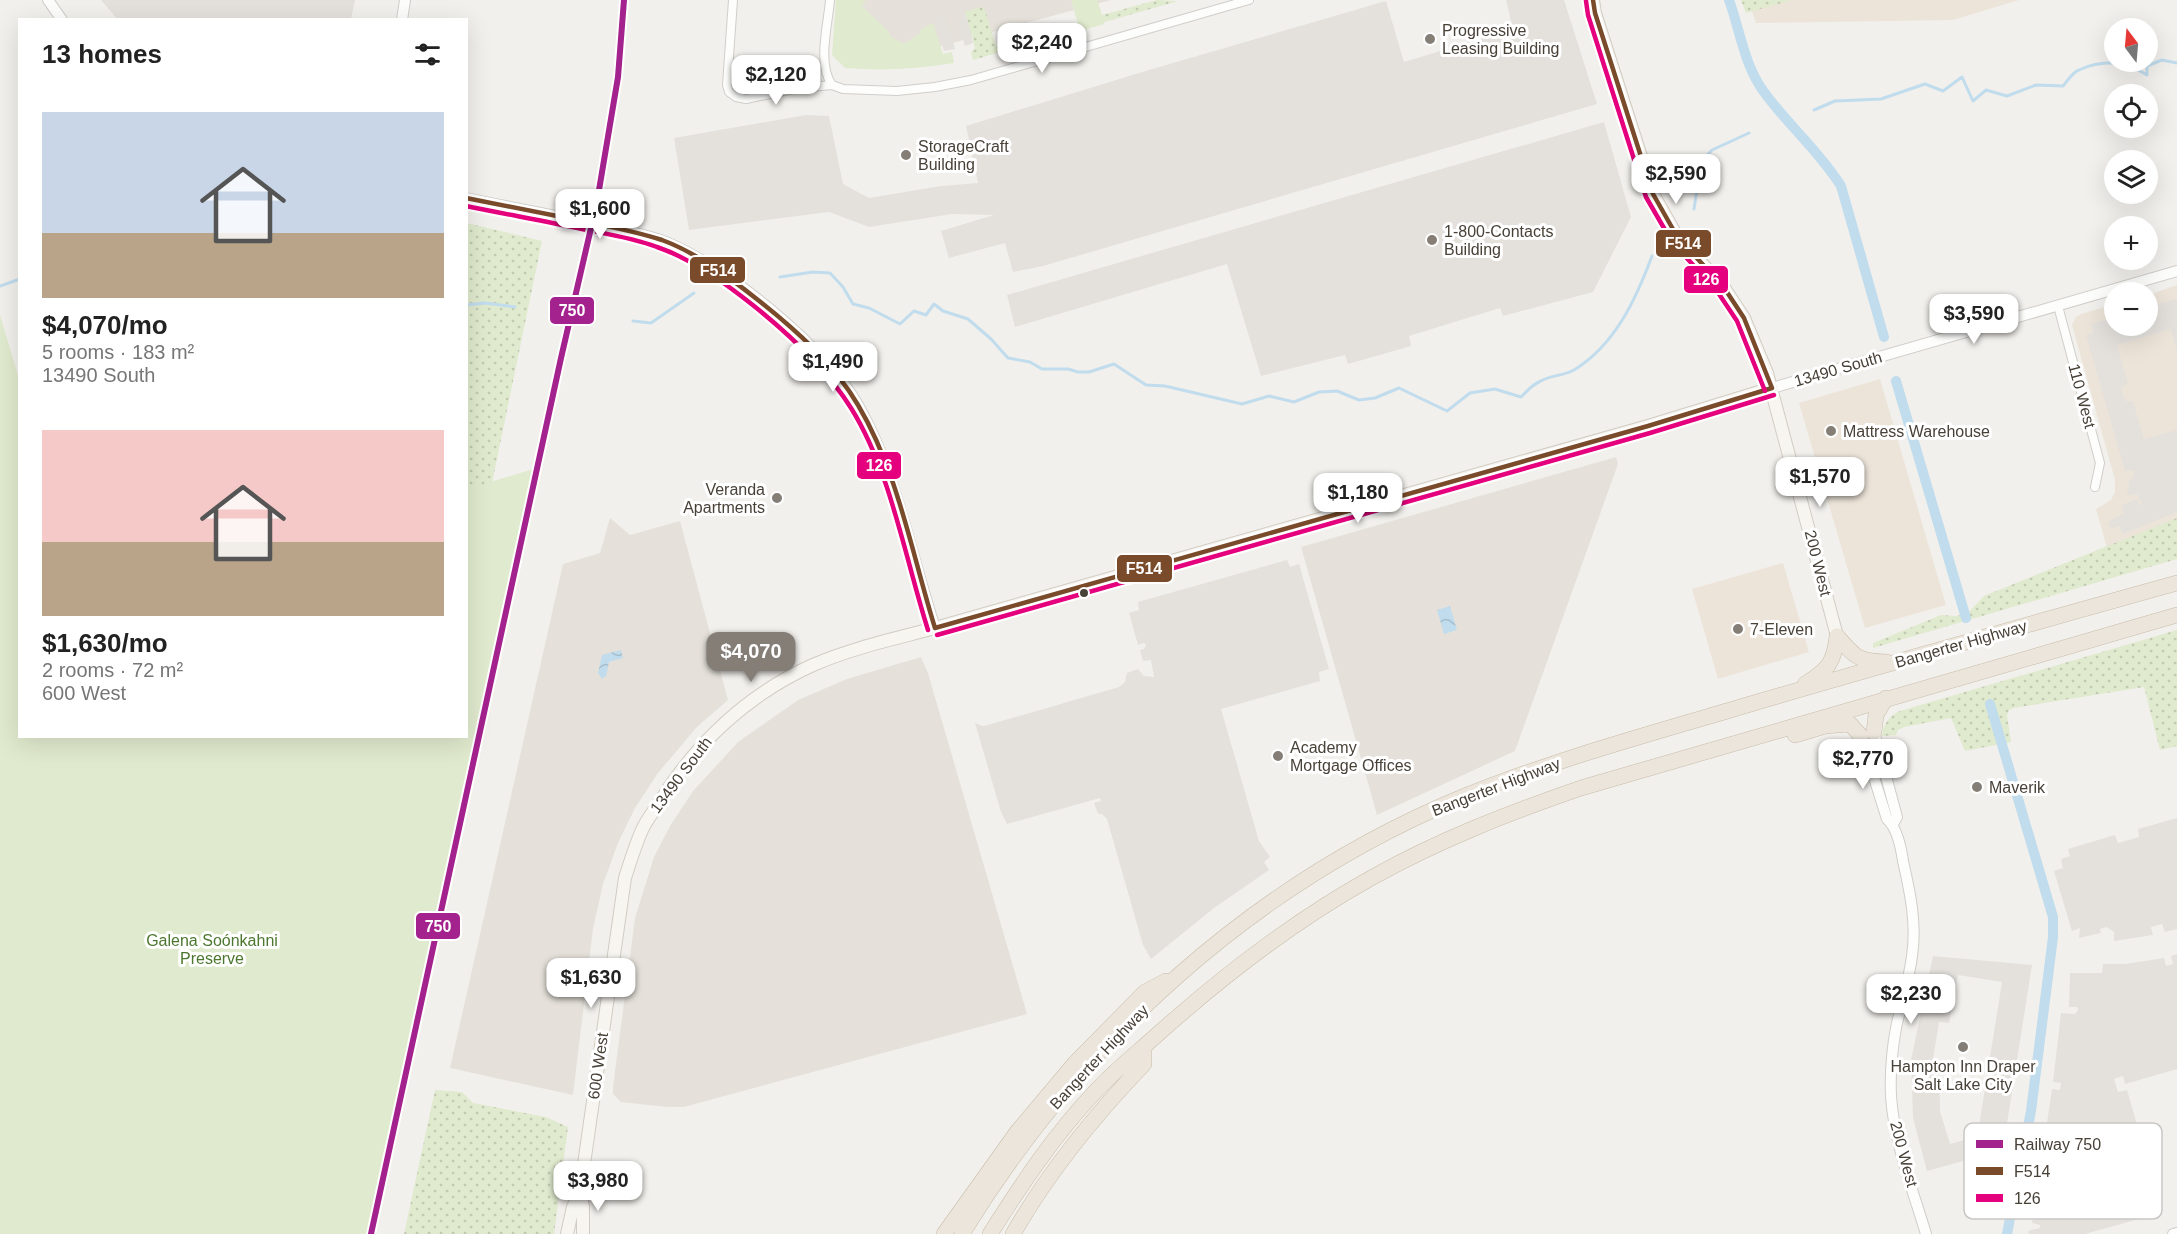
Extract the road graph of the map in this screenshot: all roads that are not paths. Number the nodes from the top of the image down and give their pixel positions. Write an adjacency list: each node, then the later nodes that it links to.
1 (48, 0): 7 (street)
2 (405, 0): 8 (street)
3 (734, 0): 9 (street)
4 (830, 0): 9 (street)
5 (1249, 0): 9 (street)
6 (1593, 0): 13 (main road, 200 West)
7 (61, 18)
8 (402, 18)
9 (832, 85)
10 (468, 198): 18 (street)
11 (2173, 273): 12 (street, 13490 South)
12 (2058, 306): 13 (street, 13490 South); 14 (street, 110 West)
13 (1772, 388): 18 (main road, 13490 South); 19 (main road, 200 West)
14 (2095, 487)
15 (2177, 583): 21 (highway, Bangerter Highway)
16 (2177, 615): 20 (highway, Bangerter Highway)
17 (2177, 625): 20 (highway)
18 (935, 628): 26 (main road, 13490 South)
19 (1837, 636): 21 (highway); 22 (highway)
20 (2099, 639): 23 (highway, Bangerter Highway)
21 (1901, 662): 22 (highway, Bangerter Highway)
22 (1789, 693): 27 (highway, Bangerter Highway)
23 (1886, 698): 24 (highway); 25 (highway, Bangerter Highway)
24 (1868, 734): 25 (highway); 36 (street, 200 West)
25 (1746, 738): 28 (highway, Bangerter Highway)
26 (640, 835): 29 (main road, 600 West)
27 (1176, 976): 32 (highway); 33 (highway, Bangerter Highway)
28 (1144, 1047): 34 (highway, Bangerter Highway); 35 (highway)
29 (580, 1192): 30 (main road, 600 West); 31 (main road, 600 West)
30 (567, 1234)
31 (583, 1234)
32 (944, 1234)
33 (962, 1234)
34 (990, 1234)
35 (1014, 1234)
36 (1926, 1234)

